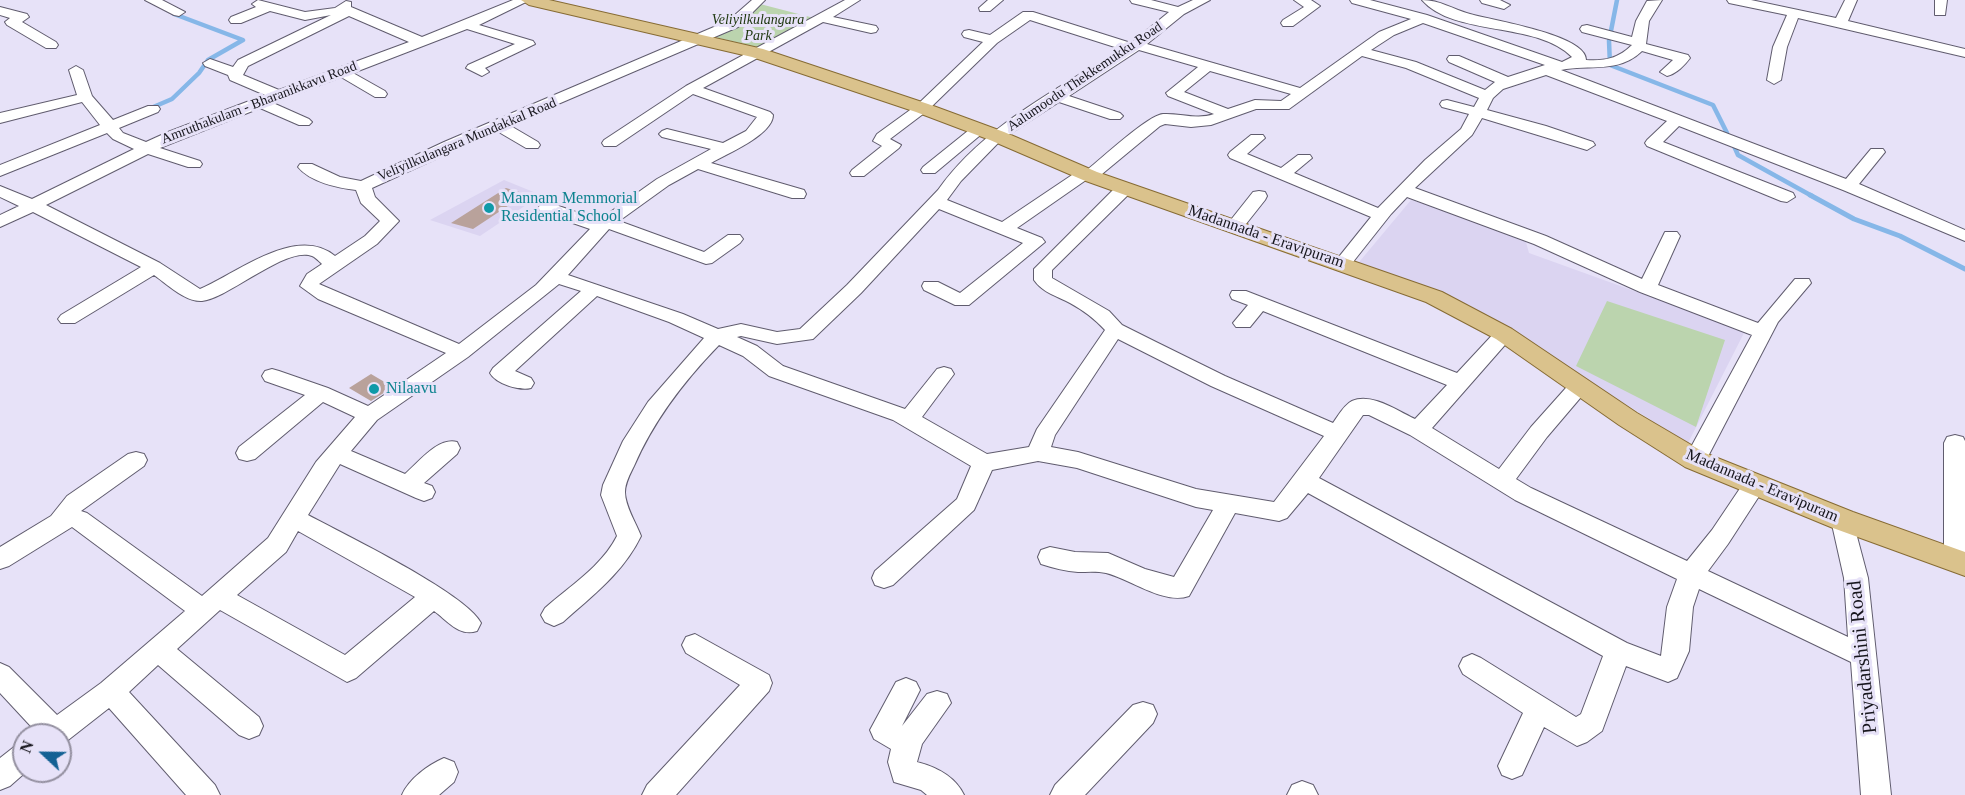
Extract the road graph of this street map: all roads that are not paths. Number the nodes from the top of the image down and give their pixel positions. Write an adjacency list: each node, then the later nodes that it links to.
1 (5, 0): 19 (street)
2 (151, 0): 21 (street)
3 (759, 0): 34 (street, Veliyilkulangara Mundakkal Road)
4 (854, 0): 23 (street)
5 (997, 0): 18 (street)
6 (1136, 0): 20 (street)
7 (1204, 0): 20 (street, Aalumoodu Thekkemukku Road)
8 (1300, 0): 26 (street)
9 (1356, 0): 24 (street)
10 (1428, 0): 46 (street)
11 (1486, 0): 16 (street)
12 (1656, 0): 38 (street)
13 (1733, 0): 22 (street)
14 (1851, 0): 27 (street)
15 (535, 1): 28 (street, Amruthakulam - Bharanikkavu Road); 34 (main road, Madannada - Eravipuram)
16 (1504, 5)
17 (350, 6): 25 (street); 36 (street); 51 (street)
18 (986, 8)
19 (0, 11): 37 (street)
20 (1179, 11): 39 (street, Aalumoodu Thekkemukku Road)
21 (179, 12)
22 (1794, 13): 27 (street); 52 (street)
23 (820, 18): 30 (street); 41 (street)
24 (1422, 18): 29 (street); 46 (street)
25 (236, 20)
26 (1288, 23)
27 (1840, 23): 42 (street)
28 (467, 25): 36 (street, Amruthakulam - Bharanikkavu Road); 49 (street)
29 (1407, 28): 33 (street); 40 (street)
30 (870, 29)
31 (1587, 29): 38 (street)
32 (969, 34): 35 (street)
33 (1426, 35)
34 (696, 40): 41 (main road, Madannada - Eravipuram); 71 (street, Veliyilkulangara Mundakkal Road)
35 (992, 40): 39 (street); 63 (street)
36 (421, 42): 48 (street, Amruthakulam - Bharanikkavu Road)
37 (51, 45)
38 (1639, 45): 46 (street); 50 (street)
39 (1134, 46): 45 (street); 58 (street, Aalumoodu Thekkemukku Road)
40 (1359, 51): 55 (street); 59 (street)
41 (757, 53): 54 (street); 63 (main road, Madannada - Eravipuram)
42 (1965, 53)
43 (1454, 59): 53 (street)
44 (210, 63): 51 (street)
45 (1209, 65): 55 (street); 66 (street)
46 (1560, 66): 53 (street); 69 (street)
47 (76, 70): 60 (street)
48 (340, 71): 56 (street); 57 (street, Amruthakulam - Bharanikkavu Road)
49 (482, 72)
50 (1667, 72)
51 (236, 73): 57 (street)
52 (1774, 80)
53 (1507, 82): 59 (street)
54 (691, 89): 76 (street); 80 (street)
55 (1302, 93): 66 (street)
56 (380, 94)
57 (277, 95): 61 (street, Amruthakulam - Bharanikkavu Road)
58 (1056, 96): 67 (street); 73 (street, Aalumoodu Thekkemukku Road)
59 (1487, 96): 65 (street)
60 (85, 97): 68 (street); 72 (street)
61 (259, 102): 70 (street); 79 (street, Amruthakulam - Bharanikkavu Road)
62 (1447, 104): 65 (street)
63 (922, 108): 73 (main road, Madannada - Eravipuram); 88 (street)
64 (153, 109): 72 (street)
65 (1479, 111): 78 (street); 94 (street)
66 (1229, 114): 89 (street)
67 (1115, 116)
68 (0, 118)
69 (1678, 119): 92 (street); 98 (street)
70 (304, 122)
71 (498, 125): 77 (street); 91 (street, Veliyilkulangara Mundakkal Road)
72 (111, 128): 79 (street); 87 (street)
73 (988, 133): 86 (street); 89 (main road, Madannada - Eravipuram); 99 (street)
74 (667, 134): 80 (street)
75 (1257, 138): 90 (street)
76 (610, 143)
77 (532, 145)
78 (1587, 145)
79 (146, 148): 84 (street); 100 (street, Amruthakulam - Bharanikkavu Road)
80 (726, 148): 83 (street)
81 (1877, 152): 92 (street)
82 (1304, 158): 90 (street)
83 (695, 163): 96 (street); 104 (street)
84 (194, 164)
85 (306, 167): 91 (street)
86 (929, 170)
87 (0, 171)
88 (858, 173)
89 (1087, 175): 93 (main road, Madannada - Eravipuram); 106 (street)
90 (1282, 175): 102 (street)
91 (363, 186): 111 (street, Veliyilkulangara Mundakkal Road)
92 (1849, 186): 108 (street)
93 (1125, 188): 105 (main road, Madannada - Eravipuram); 122 (street)
94 (1404, 190): 102 (street); 116 (street)
95 (0, 191): 100 (street)
96 (798, 195)
97 (1259, 196): 105 (street)
98 (1787, 197)
99 (937, 202): 106 (street); 125 (street)
100 (34, 206): 103 (street, Amruthakulam - Bharanikkavu Road); 112 (street)
101 (547, 208): 104 (street)
102 (1381, 215): 110 (street)
103 (0, 222)
104 (603, 224): 109 (street); 113 (street)
105 (1236, 225): 110 (main road, Madannada - Eravipuram)
106 (1005, 228): 115 (street)
107 (1671, 236): 116 (street)
108 (1965, 236)
109 (734, 239)
110 (1343, 263): 124 (main road, Madannada - Eravipuram)
111 (334, 265): 112 (street); 126 (street, Veliyilkulangara Mundakkal Road)
112 (154, 267): 120 (street)
113 (556, 278): 117 (street); 126 (street)
114 (1802, 283): 123 (street)
115 (931, 286)
116 (1647, 288): 123 (street)
117 (594, 289): 125 (street); 130 (street)
118 (1239, 295): 119 (street)
119 (1260, 303): 121 (street); 129 (street)
120 (68, 319)
121 (1243, 323)
122 (1115, 329): 136 (street); 141 (street)
123 (1763, 332): 143 (street)
124 (1504, 334): 129 (street); 131 (main road, Madannada - Eravipuram)
125 (717, 336): 134 (street); 159 (street)
126 (461, 352): 133 (street)
127 (944, 374): 134 (street)
128 (272, 376): 132 (street)
129 (1459, 382): 135 (street)
130 (524, 383)
131 (1580, 385): 143 (main road, Madannada - Eravipuram); 146 (street)
132 (321, 393): 133 (street); 139 (street)
133 (369, 415): 140 (street)
134 (909, 419): 144 (street)
135 (1418, 430): 136 (street); 146 (street)
136 (1336, 434): 145 (street)
137 (1955, 443): 154 (street)
138 (449, 448): 140 (street)
139 (247, 453)
140 (336, 453): 149 (street)
141 (1038, 453): 144 (street); 148 (street)
142 (136, 460): 151 (street)
143 (1695, 460): 147 (main road, Madannada - Eravipuram)
144 (984, 463): 156 (street)
145 (1305, 481): 148 (street); 163 (street)
146 (1502, 481): 155 (street)
147 (1755, 484): 150 (main road, Madannada - Eravipuram); 155 (street)
148 (1228, 504): 152 (street)
149 (292, 517): 157 (street); 158 (street)
150 (1843, 520): 154 (main road, Madannada - Eravipuram); 164 (street, Priyadarshini Road)
151 (59, 522): 153 (street); 158 (street)
152 (1050, 557)
153 (0, 559)
154 (1961, 563)
155 (1691, 574): 163 (street); 164 (street)
156 (884, 578)
157 (434, 596): 158 (street); 160 (street)
158 (211, 604): 162 (street)
159 (554, 615)
160 (468, 623)
161 (694, 645): 182 (street)
162 (159, 650): 167 (street); 174 (street)
163 (1618, 651): 170 (street)
164 (1863, 656): 185 (street, Priyadarshini Road)
165 (1472, 666): 170 (street)
166 (0, 677): 172 (street)
167 (111, 690): 173 (street); 180 (street)
168 (906, 690): 175 (street)
169 (937, 703): 175 (street)
170 (1539, 709): 177 (street)
171 (1143, 714): 184 (street)
172 (44, 723)
173 (68, 723)
174 (249, 726)
175 (907, 744): 183 (street)
176 (12, 766): 179 (street)
177 (1512, 766)
178 (444, 772): 181 (street)
179 (0, 776)
180 (205, 795)
181 (417, 795)
182 (657, 795)
183 (949, 795)
184 (1065, 795)
185 (1876, 795)

